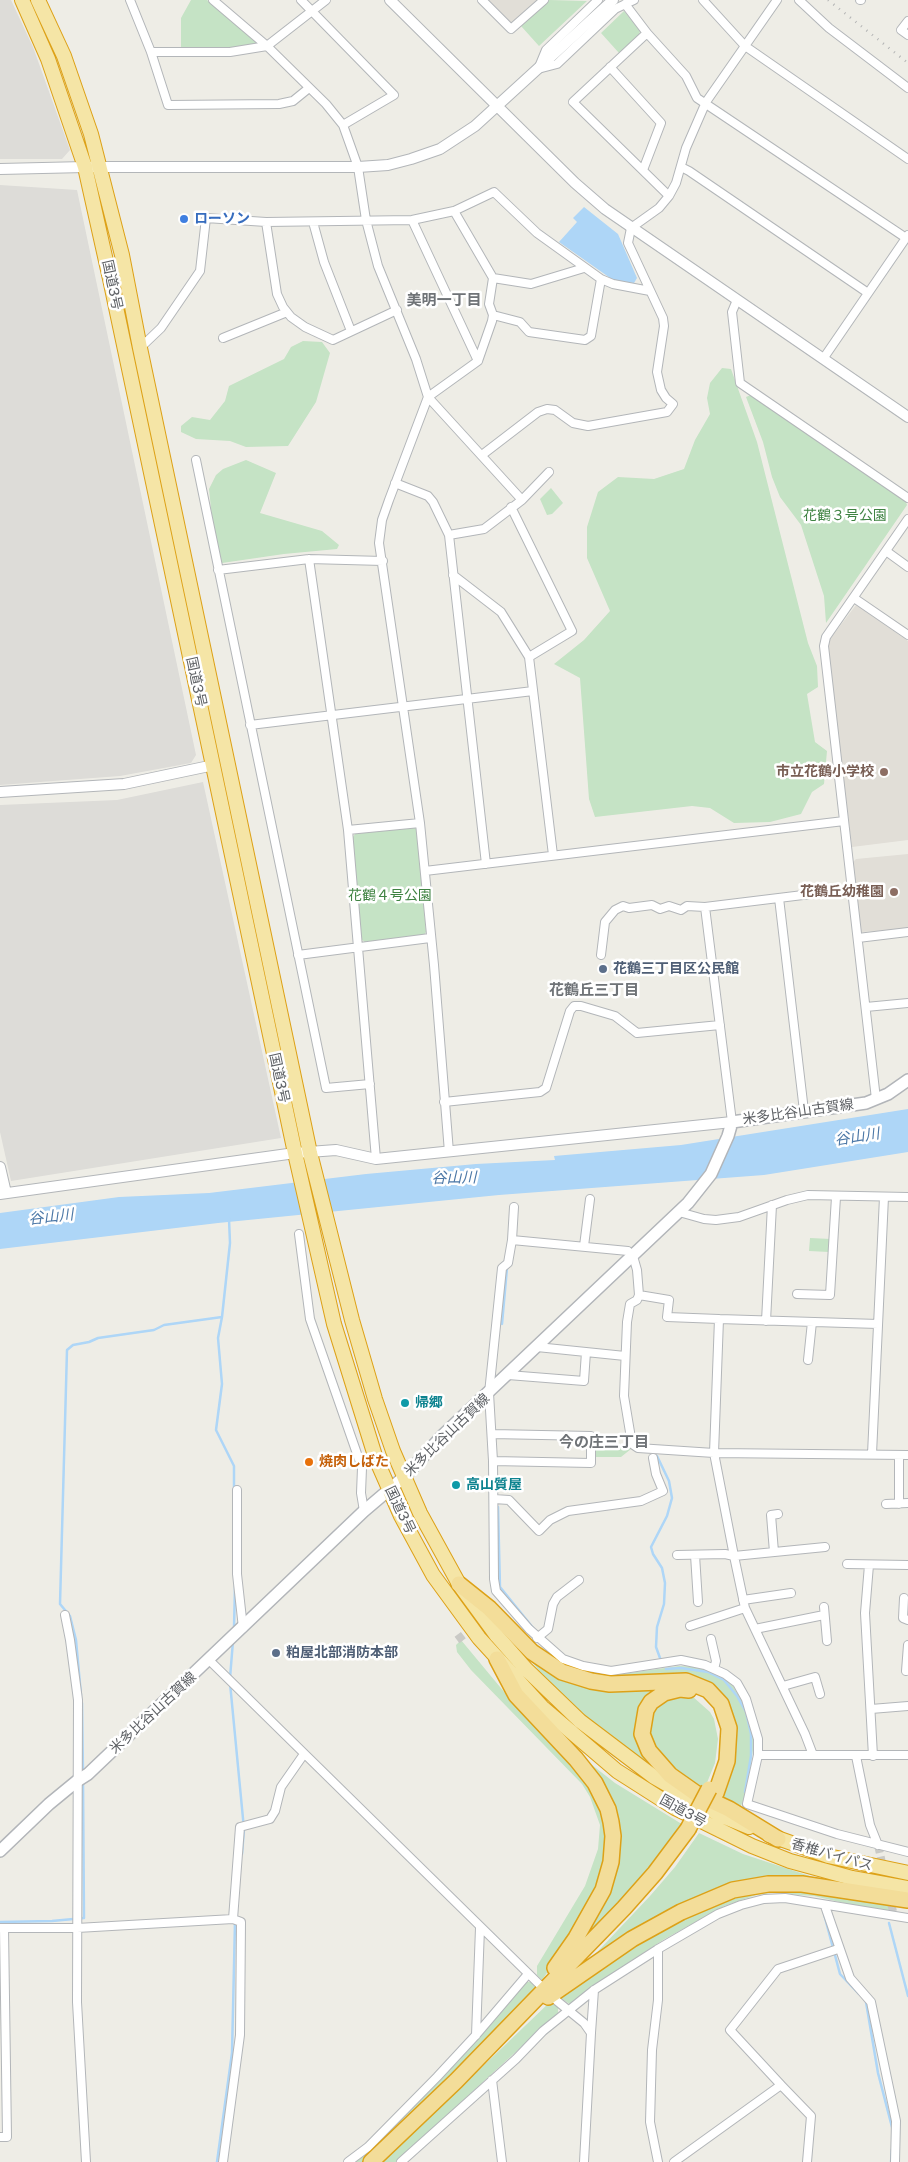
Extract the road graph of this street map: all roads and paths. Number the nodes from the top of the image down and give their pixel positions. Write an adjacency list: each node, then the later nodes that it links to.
1 (22, 0): 33 (highway, 国道3号)
2 (38, 0): 32 (highway, 国道3号)
3 (130, 0): 23 (street)
4 (213, 0): 21 (street)
5 (301, 0): 17 (street)
6 (326, 0): 17 (street)
7 (390, 0): 29 (street)
8 (482, 0): 9 (street)
9 (544, 0)
10 (613, 0): 25 (street)
11 (634, 0): 16 (street)
12 (703, 0): 22 (street)
13 (777, 0): 22 (street)
14 (798, 0): 27 (street)
15 (595, 1): 25 (street)
16 (625, 4): 19 (street); 25 (street)
17 (312, 11): 21 (street); 30 (street)
18 (908, 20): 20 (street)
19 (647, 33): 24 (street); 28 (street)
20 (908, 35)
21 (267, 46): 23 (street); 26 (street)
22 (745, 46): 28 (street); 31 (street)
23 (151, 52): 26 (street)
24 (610, 67): 37 (street); 37 (street)
25 (538, 68): 29 (street)
26 (309, 88): 30 (street)
27 (908, 88)
28 (706, 102): 35 (street); 45 (street)
29 (498, 107): 34 (street); 44 (street)
30 (342, 125): 34 (street)
31 (908, 159)
32 (99, 166): 33 (street); 34 (street); 57 (highway, 国道3号)
33 (85, 167): 36 (street); 85 (highway, 国道3号)
34 (358, 167): 40 (street)
35 (681, 167): 38 (street); 50 (street)
36 (0, 169)
37 (644, 170): 38 (street)
38 (669, 196): 44 (street)
39 (454, 211): 41 (street); 46 (street); 47 (street)
40 (366, 220): 41 (street); 43 (street); 52 (street)
41 (412, 220): 59 (street)
42 (266, 222): 43 (street); 53 (street); 57 (street)
43 (313, 222): 55 (street)
44 (631, 228): 49 (street); 51 (street)
45 (907, 236): 50 (street)
46 (584, 268): 47 (street); 48 (street)
47 (493, 278): 54 (street)
48 (601, 279): 49 (street); 54 (street)
49 (650, 291): 62 (street)
50 (868, 293): 58 (street)
51 (737, 300): 58 (street); 66 (street)
52 (397, 310): 55 (street); 60 (street)
53 (287, 312): 55 (street); 56 (street)
54 (493, 315): 59 (street)
55 (351, 330)
56 (223, 338)
57 (140, 348): 113 (highway, 国道3号)
58 (823, 359): 61 (street)
59 (478, 361): 60 (street)
60 (428, 397): 62 (street); 65 (street)
61 (908, 417)
62 (482, 454): 67 (street)
63 (196, 460): 75 (street)
64 (549, 472): 67 (street)
65 (395, 483): 70 (street); 73 (street)
66 (908, 498)
67 (522, 500): 68 (street)
68 (512, 508): 70 (street); 79 (street)
69 (908, 519): 71 (street)
70 (449, 535): 76 (street)
71 (886, 551): 74 (street); 77 (street)
72 (309, 559): 73 (street); 75 (street); 83 (street)
73 (384, 561): 82 (street)
74 (908, 566)
75 (218, 570): 84 (street)
76 (454, 575): 79 (street); 81 (street)
77 (854, 598): 78 (street); 87 (street)
78 (908, 635)
79 (529, 657): 80 (street)
80 (533, 690): 81 (street); 90 (street)
81 (467, 699): 82 (street); 91 (street)
82 (404, 707): 83 (street); 88 (street)
83 (332, 715): 84 (street); 89 (street)
84 (250, 725): 100 (street)
85 (214, 765): 86 (street); 112 (highway, 国道3号)
86 (0, 792)
87 (844, 821): 90 (street); 93 (street)
88 (420, 823): 89 (street); 92 (street)
89 (348, 830): 99 (street)
90 (553, 856): 91 (street)
91 (486, 864): 92 (street)
92 (425, 871): 97 (street)
93 (852, 889): 94 (street); 98 (street)
94 (779, 898): 95 (street); 109 (street)
95 (705, 907): 101 (street); 104 (street)
96 (908, 932): 98 (street)
97 (430, 938): 99 (street); 108 (street)
98 (858, 938): 103 (street)
99 (358, 947): 100 (street); 106 (street)
100 (298, 955): 106 (street)
101 (601, 955)
102 (908, 1004): 103 (street)
103 (866, 1007): 107 (street)
104 (720, 1025): 108 (street); 110 (street)
105 (908, 1080): 107 (main road, 米多比谷山古賀線)
106 (370, 1084): 114 (street)
107 (876, 1099): 109 (main road, 米多比谷山古賀線)
108 (444, 1102): 111 (street)
109 (804, 1111): 110 (main road, 米多比谷山古賀線)
110 (732, 1122): 111 (street); 123 (main road, 米多比谷山古賀線)
111 (449, 1152): 114 (street)
112 (295, 1153): 113 (street); 116 (street); 148 (highway, 国道3号)
113 (310, 1153): 114 (street); 147 (highway, 国道3号)
114 (376, 1159)
115 (0, 1167): 116 (street)
116 (3, 1194)
117 (836, 1197): 118 (street); 121 (street); 128 (street)
118 (884, 1197): 119 (street); 133 (street)
119 (908, 1197)
120 (590, 1199): 126 (street)
121 (772, 1205): 123 (street); 131 (street)
122 (514, 1207): 125 (street)
123 (679, 1212): 127 (main road, 米多比谷山古賀線)
124 (299, 1234): 153 (street)
125 (512, 1240): 126 (street); 139 (street)
126 (584, 1246): 127 (street)
127 (633, 1256): 129 (street); 134 (main road, 米多比谷山古賀線)
128 (797, 1294)
129 (639, 1295): 130 (street); 136 (street)
130 (719, 1319): 131 (street); 141 (street)
131 (766, 1321): 132 (street)
132 (812, 1322): 133 (street); 137 (street)
133 (878, 1324): 142 (street)
134 (537, 1347): 135 (street); 138 (main road, 米多比谷山古賀線)
135 (586, 1352): 136 (street); 138 (street)
136 (625, 1356): 141 (street)
137 (808, 1360)
138 (508, 1375): 139 (main road, 米多比谷山古賀線)
139 (489, 1393): 140 (street); 147 (main road, 米多比谷山古賀線)
140 (492, 1434): 146 (street); 146 (street)
141 (714, 1453): 142 (street); 159 (street)
142 (872, 1454): 143 (street)
143 (899, 1455): 144 (street); 152 (street)
144 (908, 1455)
145 (653, 1458): 150 (street)
146 (493, 1461): 150 (street)
147 (404, 1477): 148 (main road, 米多比谷山古賀線); 164 (highway, 国道3号)
148 (389, 1489): 153 (main road, 米多比谷山古賀線); 180 (highway, 国道3号)
149 (237, 1490): 174 (street)
150 (494, 1499): 168 (street)
151 (886, 1504): 152 (street)
152 (903, 1504)
153 (364, 1511): 174 (main road, 米多比谷山古賀線)
154 (778, 1514): 156 (street)
155 (824, 1547): 156 (street)
156 (774, 1552): 159 (street)
157 (677, 1555): 158 (street)
158 (695, 1555): 159 (street); 167 (street)
159 (734, 1556): 169 (street)
160 (847, 1564): 161 (street)
161 (869, 1564): 162 (street); 187 (street)
162 (908, 1564)
163 (579, 1580): 176 (street)
164 (460, 1584): 195 (highway); 196 (highway, 国道3号)
165 (791, 1593): 169 (street)
166 (904, 1598): 172 (street)
167 (698, 1602)
168 (505, 1603): 170 (street); 176 (street)
169 (744, 1604): 173 (street); 175 (street)
170 (496, 1610)
171 (65, 1615): 194 (street)
172 (908, 1620)
173 (690, 1626)
174 (243, 1628): 181 (main road, 米多比谷山古賀線)
175 (755, 1629): 178 (street); 184 (street)
176 (537, 1638): 182 (street)
177 (711, 1639): 182 (street)
178 (826, 1642)
179 (908, 1645): 183 (street)
180 (497, 1659): 201 (highway, 国道3号); 213 (highway)
181 (209, 1660): 188 (street); 194 (main road, 米多比谷山古賀線)
182 (714, 1668): 189 (street)
183 (906, 1671)
184 (783, 1686): 185 (street); 190 (street)
185 (820, 1694)
186 (908, 1706): 187 (street)
187 (871, 1708): 193 (street)
188 (304, 1754): 205 (street); 208 (street)
189 (758, 1755): 190 (street); 197 (street)
190 (813, 1755): 192 (street)
191 (908, 1755): 193 (street)
192 (856, 1756): 193 (street); 197 (street)
193 (873, 1756)
194 (77, 1781): 198 (main road, 米多比谷山古賀線); 207 (street)
195 (712, 1791): 196 (highway); 213 (highway)
196 (778, 1838): 200 (highway, 香椎バイパス)
197 (878, 1845): 199 (street)
198 (0, 1851)
199 (908, 1852)
200 (908, 1873)
201 (908, 1888)
202 (908, 1900): 213 (highway)
203 (825, 1906): 204 (street); 209 (street); 210 (street)
204 (908, 1918)
205 (233, 1919): 207 (street); 221 (street)
206 (2, 1928): 207 (street); 219 (street)
207 (77, 1928): 220 (street)
208 (480, 1928): 211 (street); 216 (street)
209 (658, 1949): 212 (street); 228 (street)
210 (838, 1949): 218 (street); 231 (street)
211 (528, 1974): 213 (street); 216 (street)
212 (594, 1990): 214 (street); 215 (street)
213 (545, 1996): 214 (street); 223 (highway); 224 (highway)
214 (568, 2012): 215 (street); 217 (street)
215 (592, 2033): 227 (street)
216 (476, 2035): 222 (street)
217 (492, 2080): 225 (street); 226 (street)
218 (781, 2085): 229 (street); 230 (street)
219 (0, 2137)
220 (86, 2162)
221 (224, 2162)
222 (348, 2162)
223 (372, 2162)
224 (378, 2162)
225 (400, 2162)
226 (502, 2162)
227 (584, 2162)
228 (658, 2162)
229 (674, 2162)
230 (807, 2162)
231 (895, 2162)

